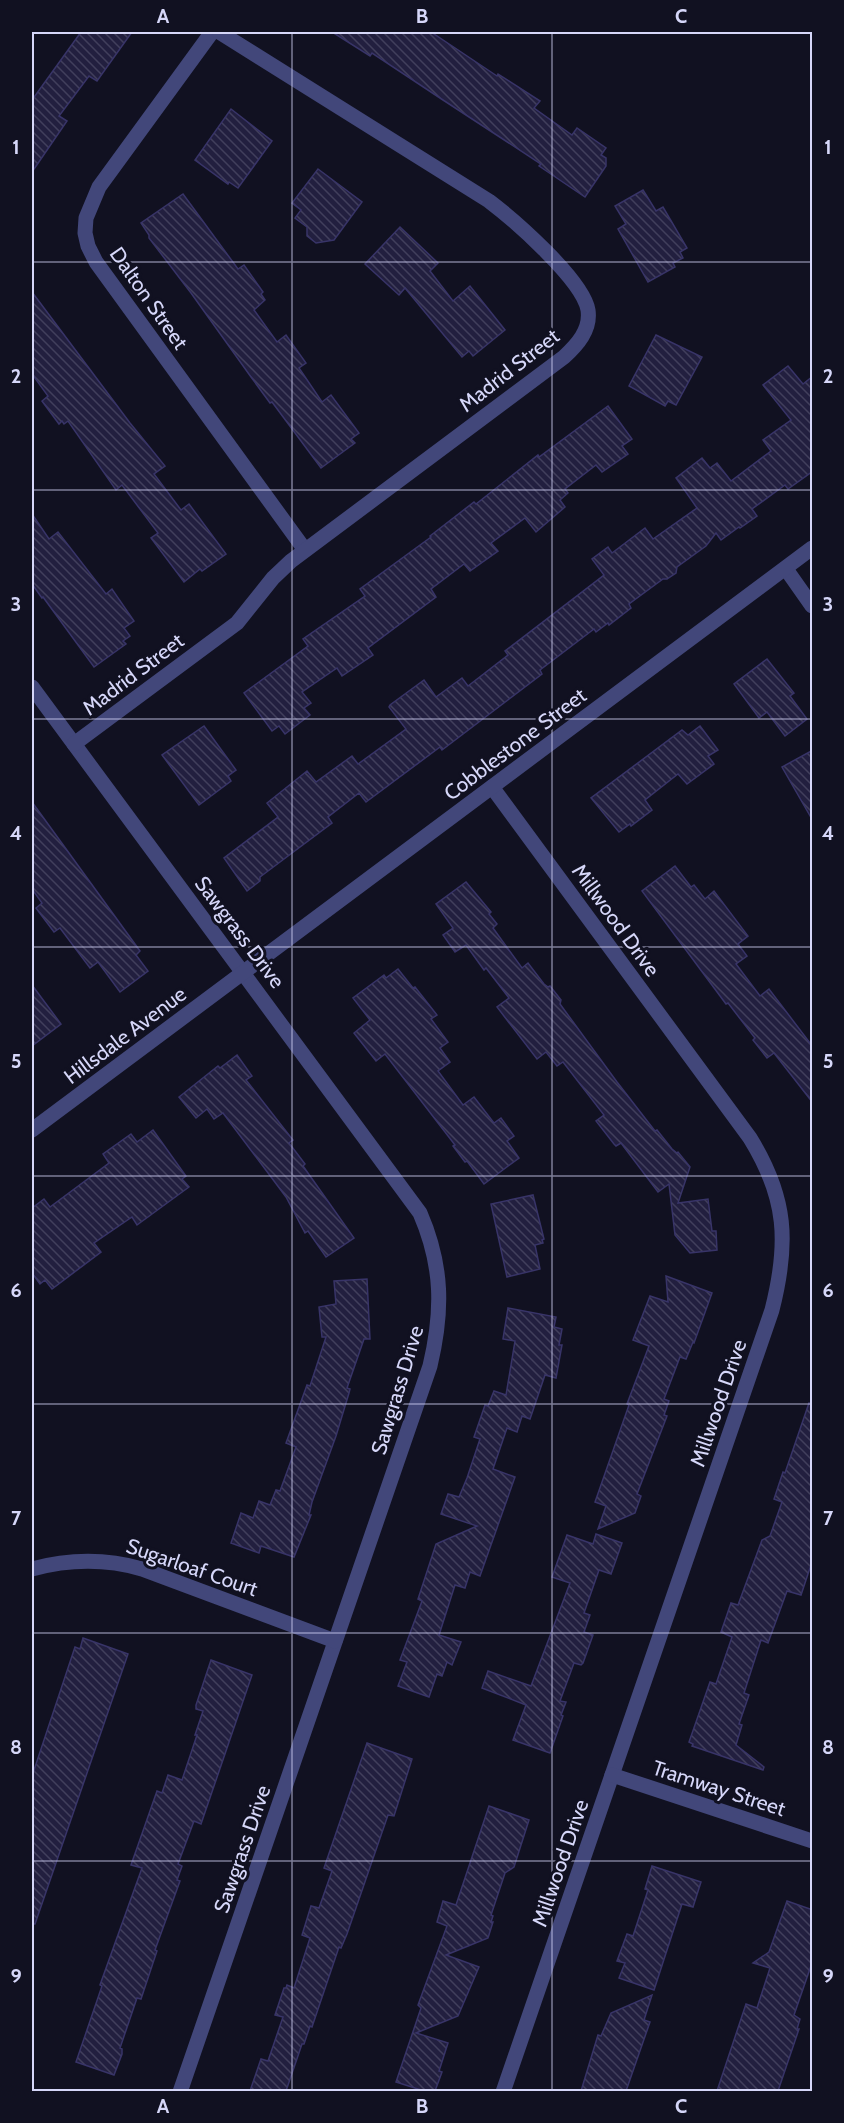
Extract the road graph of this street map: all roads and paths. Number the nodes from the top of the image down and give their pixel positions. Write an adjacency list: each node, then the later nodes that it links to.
1 (212, 32): 4 (street, Dalton Street)
2 (219, 32): 4 (street, Madrid Street)
3 (813, 549): 5 (street, Cobblestone Street)
4 (305, 550): 8 (street, Madrid Street)
5 (786, 569): 6 (street); 9 (street, Cobblestone Street)
6 (813, 606)
7 (32, 687): 8 (street, Sawgrass Drive)
8 (74, 744): 10 (street, Sawgrass Drive)
9 (492, 787): 10 (street, Cobblestone Street); 14 (street, Millwood Drive)
10 (243, 972): 11 (street, Hillsdale Avenue); 13 (street, Sawgrass Drive)
11 (32, 1130)
12 (32, 1569): 13 (street, Sugarloaf Court)
13 (335, 1641): 16 (street, Sawgrass Drive)
14 (612, 1775): 15 (street, Tramway Street); 17 (street, Millwood Drive)
15 (813, 1841)
16 (180, 2091)
17 (503, 2091)

